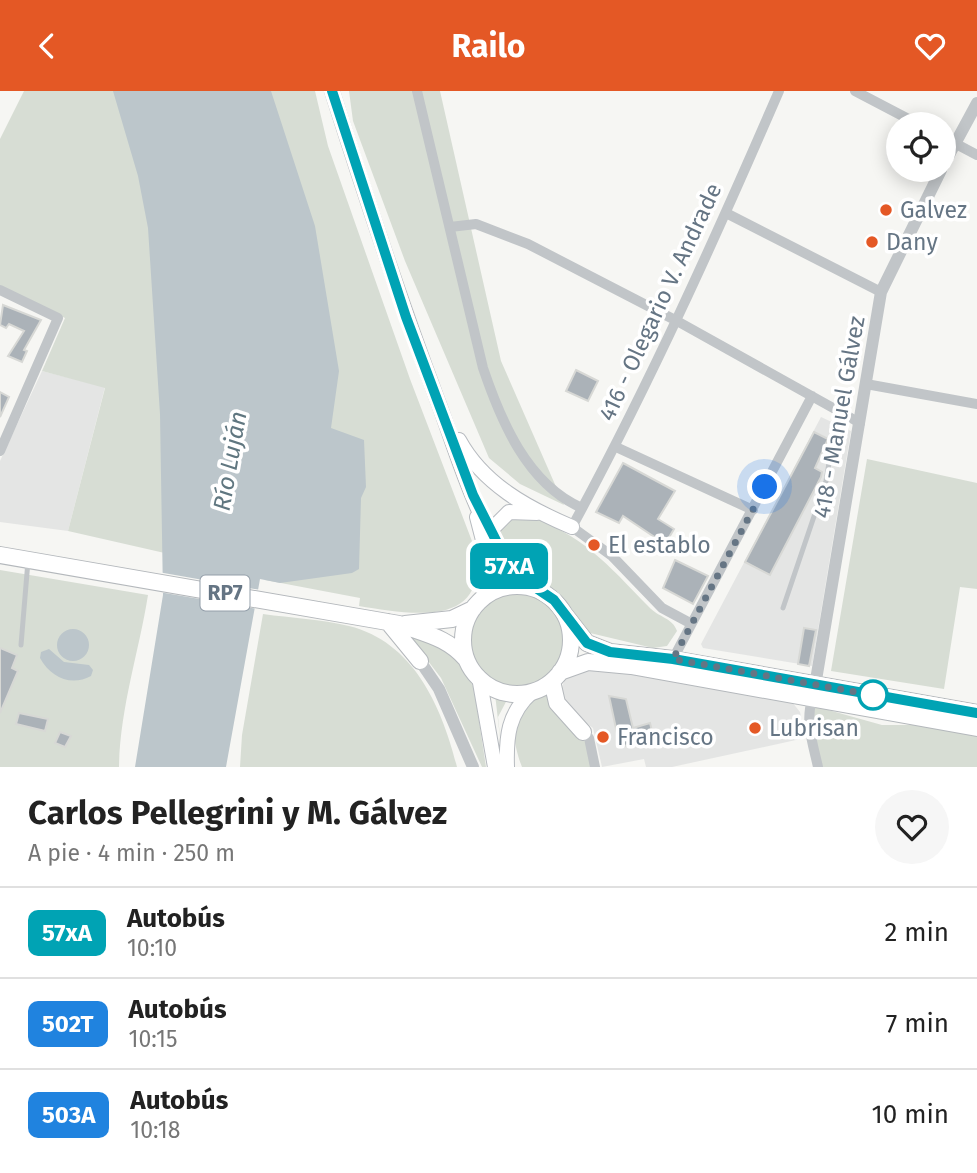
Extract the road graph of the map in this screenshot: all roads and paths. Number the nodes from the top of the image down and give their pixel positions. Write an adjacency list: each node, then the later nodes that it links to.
1 (334, 91): 18 (main road)
2 (417, 91): 12 (street)
3 (779, 91): 11 (street, 416 - Olegario V. Andrade)
4 (855, 91): 6 (street)
5 (977, 103): 7 (street, 418 - Manuel Gálvez)
6 (895, 112)
7 (956, 132)
8 (956, 144): 9 (street)
9 (977, 155)
10 (935, 182): 14 (street, 418 - Manuel Gálvez)
11 (726, 213): 14 (street); 15 (street, 416 - Olegario V. Andrade)
12 (450, 227): 15 (street); 25 (street)
13 (0, 290): 23 (street)
14 (881, 292): 16 (street, 418 - Manuel Gálvez)
15 (677, 321): 17 (street); 22 (street, 416 - Olegario V. Andrade)
16 (866, 384): 19 (street); 21 (street, 418 - Manuel Gálvez)
17 (812, 396): 20 (street); 26 (street)
18 (437, 398): 24 (main road); 27 (main road)
19 (977, 404)
20 (838, 410): 21 (street); 34 (lane)
21 (860, 423): 46 (street, 418 - Manuel Gálvez)
22 (615, 447): 25 (street, 416 - Olegario V. Andrade); 26 (street)
23 (0, 451)
24 (473, 495): 29 (main road); 33 (main road)
25 (582, 508): 28 (street, 416 - Olegario V. Andrade)
26 (753, 510): 38 (street)
27 (540, 513): 28 (main road); 29 (main road)
28 (572, 527): 38 (street)
29 (491, 530): 32 (main road)
30 (0, 555): 31 (main road, RP7)
31 (28, 559): 37 (main road, RP7); 39 (lane)
32 (537, 590): 33 (main road); 36 (main road)
33 (486, 596): 35 (main road, RP7)
34 (783, 608)
35 (473, 609): 37 (main road, RP7); 40 (main road)
36 (566, 617): 41 (main road); 44 (main road)
37 (393, 623): 40 (main road, RP7); 42 (main road)
38 (690, 624): 41 (street)
39 (21, 645)
40 (466, 659): 43 (main road, RP7)
41 (673, 659): 46 (main road)
42 (420, 661): 50 (street)
43 (479, 677): 45 (main road, RP7); 51 (main road)
44 (556, 677): 45 (main road); 46 (main road); 49 (main road)
45 (532, 692): 52 (main road)
46 (814, 692): 47 (main road); 48 (main road); 54 (street)
47 (977, 713)
48 (977, 728)
49 (583, 732): 53 (street)
50 (473, 767)
51 (495, 767)
52 (507, 767)
53 (596, 767)
54 (818, 767)

